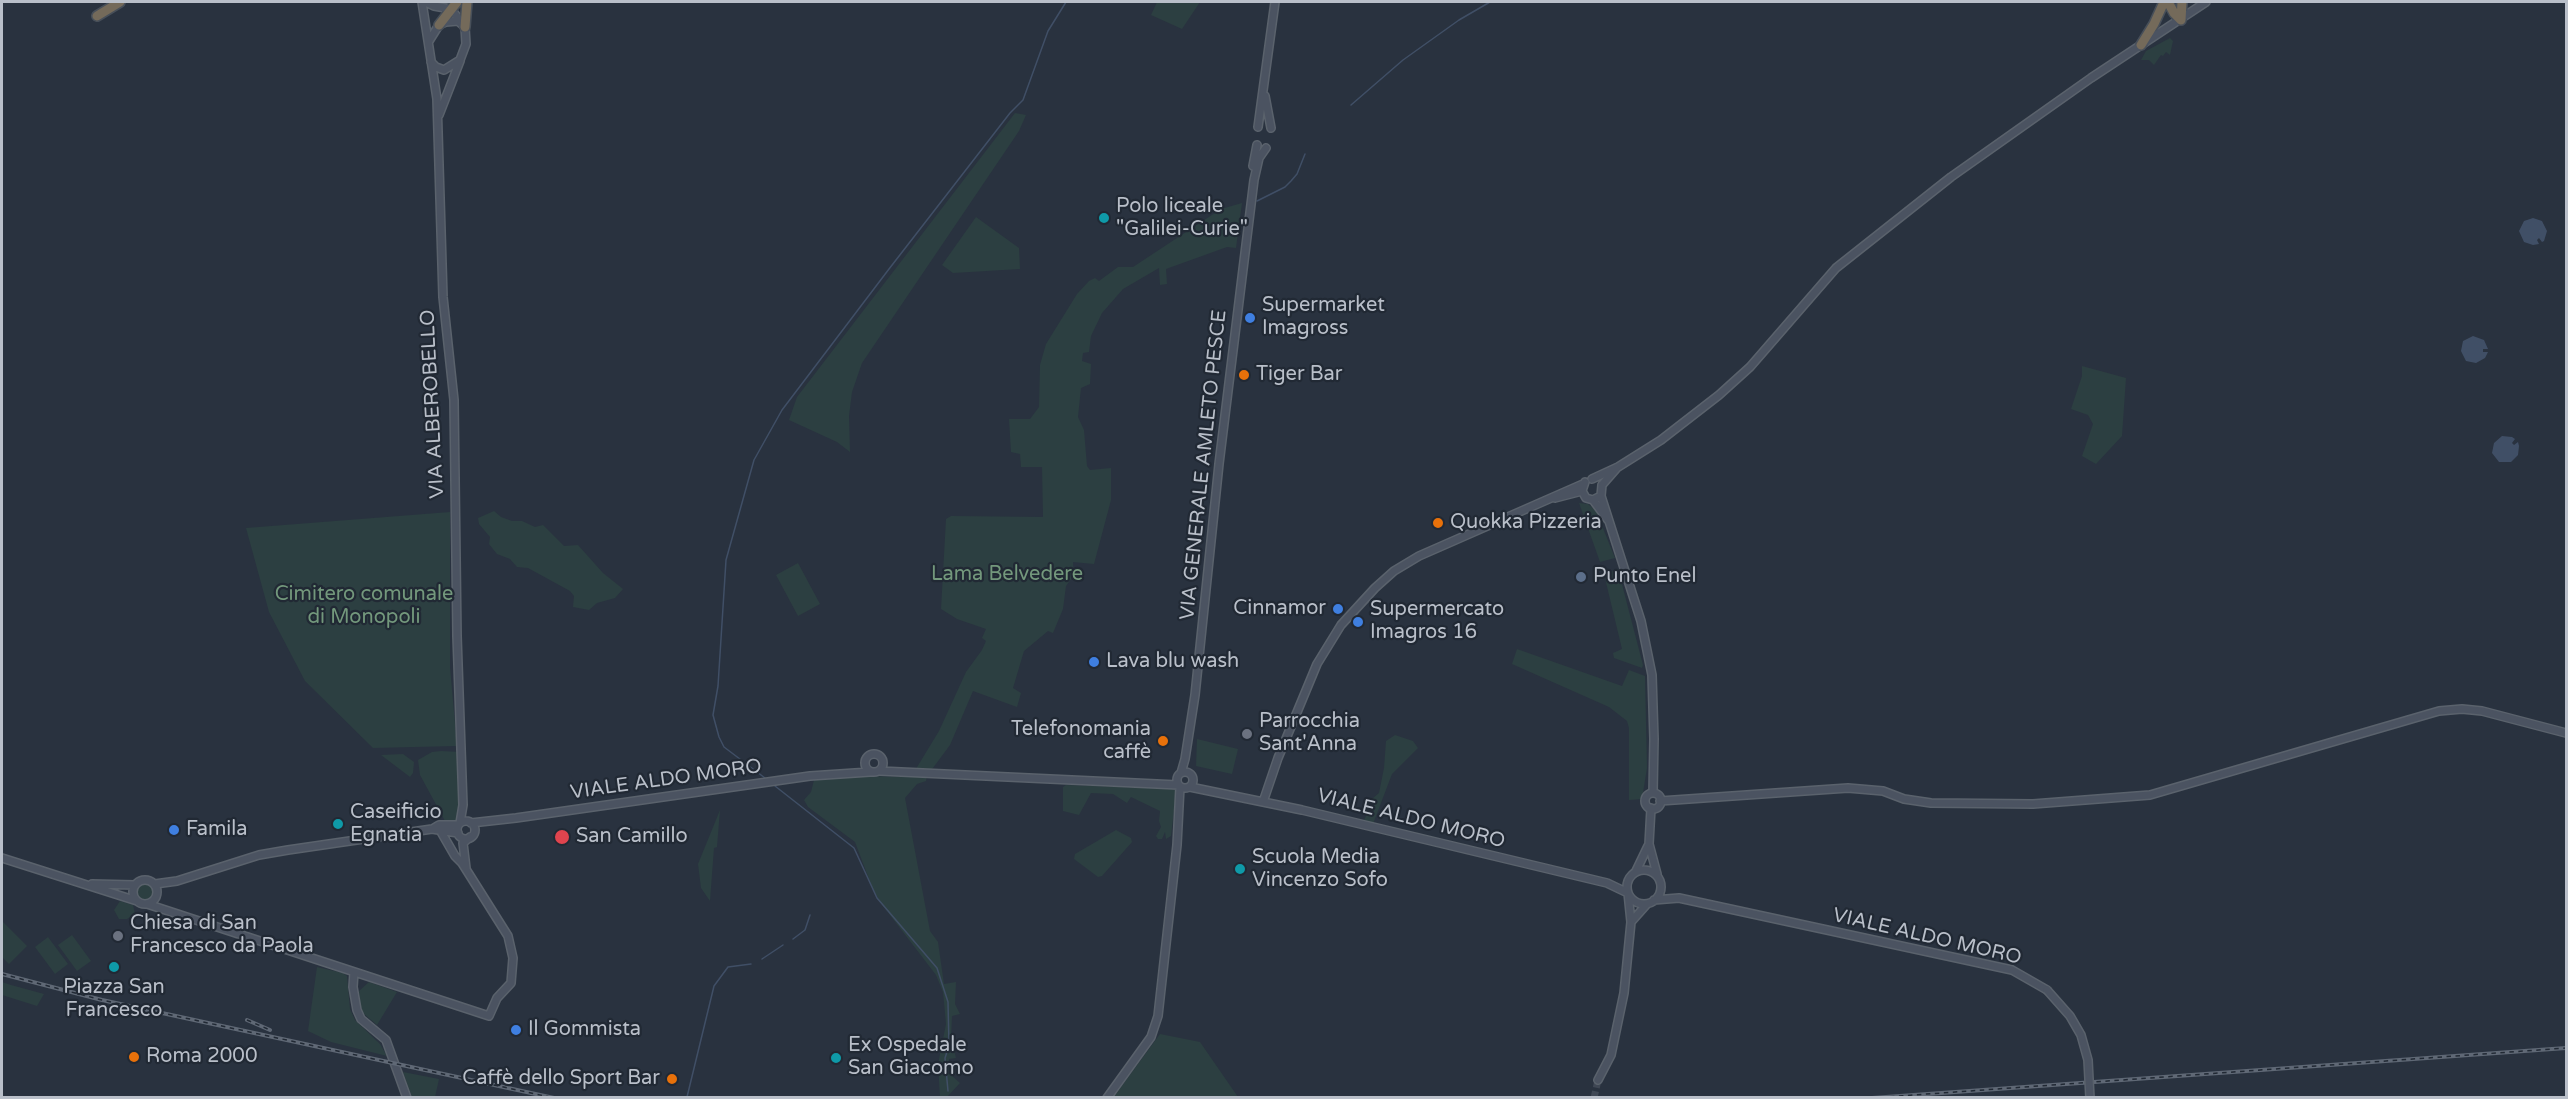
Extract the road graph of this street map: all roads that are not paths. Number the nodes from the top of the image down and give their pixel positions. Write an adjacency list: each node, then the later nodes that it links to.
1 (120, 2): 9 (highway)
2 (424, 2): 8 (street); 13 (street, VIA ALBEROBELLO)
3 (467, 2): 12 (highway)
4 (1275, 2): 17 (street)
5 (2166, 2): 10 (highway); 14 (highway)
6 (2182, 2): 10 (highway)
7 (2206, 2): 10 (street)
8 (454, 5): 11 (highway); 12 (street)
9 (97, 16)
10 (2181, 20): 14 (street)
11 (439, 25): 12 (street); 13 (street)
12 (464, 25): 15 (street)
13 (428, 42): 16 (street, VIA ALBEROBELLO)
14 (2141, 45): 24 (street)
15 (460, 60): 16 (street); 18 (street)
16 (431, 62): 18 (street, VIA ALBEROBELLO)
17 (1264, 88): 19 (street); 20 (street)
18 (438, 117): 49 (street, VIA ALBEROBELLO)
19 (1258, 127)
20 (1271, 128)
21 (1257, 146): 23 (street)
22 (1266, 148): 23 (street)
23 (1254, 180): 32 (street, VIA GENERALE AMLETO PESCE)
24 (1617, 467): 25 (street); 26 (street)
25 (1592, 479): 26 (street); 27 (street)
26 (1602, 485): 28 (street)
27 (1583, 487): 29 (street); 46 (street)
28 (1601, 495): 29 (street); 30 (street)
29 (1593, 500): 30 (street)
30 (1608, 520): 44 (street)
31 (2566, 733): 45 (street)
32 (1186, 754): 39 (street, VIA GENERALE AMLETO PESCE); 40 (street, VIA GENERALE AMLETO PESCE)
33 (865, 760): 34 (street); 36 (street, VIALE ALDO MORO); 37 (street)
34 (883, 760): 35 (street); 38 (street, VIALE ALDO MORO)
35 (880, 771): 37 (street); 38 (street, VIALE ALDO MORO)
36 (842, 772): 37 (street, VIALE ALDO MORO); 48 (street, VIALE ALDO MORO)
37 (870, 772)
38 (907, 773): 41 (street, VIALE ALDO MORO)
39 (1180, 774): 40 (street); 41 (street, VIALE ALDO MORO); 42 (street, VIA GENERALE AMLETO PESCE)
40 (1192, 776): 42 (street); 43 (street, VIALE ALDO MORO)
41 (1161, 783): 42 (street, VIALE ALDO MORO)
42 (1184, 787): 43 (street, VIALE ALDO MORO); 78 (street)
43 (1207, 789): 46 (street, VIALE ALDO MORO)
44 (1653, 793): 45 (street); 47 (street)
45 (1660, 801): 47 (street)
46 (1263, 802): 62 (street, VIALE ALDO MORO)
47 (1651, 808): 54 (street)
48 (494, 820): 49 (street, VIALE ALDO MORO); 53 (street)
49 (464, 823): 50 (street, VIALE ALDO MORO); 52 (street, VIA ALBEROBELLO); 53 (street)
50 (432, 829): 51 (street); 61 (street)
51 (440, 830): 52 (street); 56 (street)
52 (458, 834): 53 (street); 56 (street, VIA ALBEROBELLO)
53 (472, 835): 56 (street)
54 (1649, 844): 57 (street); 58 (street)
55 (2, 858): 60 (street)
56 (464, 867): 74 (street)
57 (1635, 872): 58 (street); 59 (street)
58 (1659, 879): 67 (street, VIALE ALDO MORO); 69 (street)
59 (1628, 880): 62 (street, VIALE ALDO MORO); 66 (street)
60 (74, 881): 64 (street); 68 (street)
61 (177, 881): 63 (street); 65 (street)
62 (1607, 883): 66 (street, VIALE ALDO MORO)
63 (155, 884): 64 (street); 65 (street)
64 (135, 885): 68 (street)
65 (157, 894): 70 (street); 71 (street)
66 (1628, 894): 69 (street); 72 (street)
67 (1680, 898): 69 (street, VIALE ALDO MORO); 79 (street, VIALE ALDO MORO, bridge)
68 (137, 901): 70 (street)
69 (1651, 902): 72 (street)
70 (147, 904): 71 (street)
71 (169, 911): 73 (street)
72 (1631, 922): 76 (street)
73 (354, 972): 74 (street); 75 (street)
74 (364, 976): 75 (street)
75 (354, 998): 77 (street)
76 (1598, 1080)
77 (407, 1098)
78 (1107, 1098)
79 (2090, 1098)

